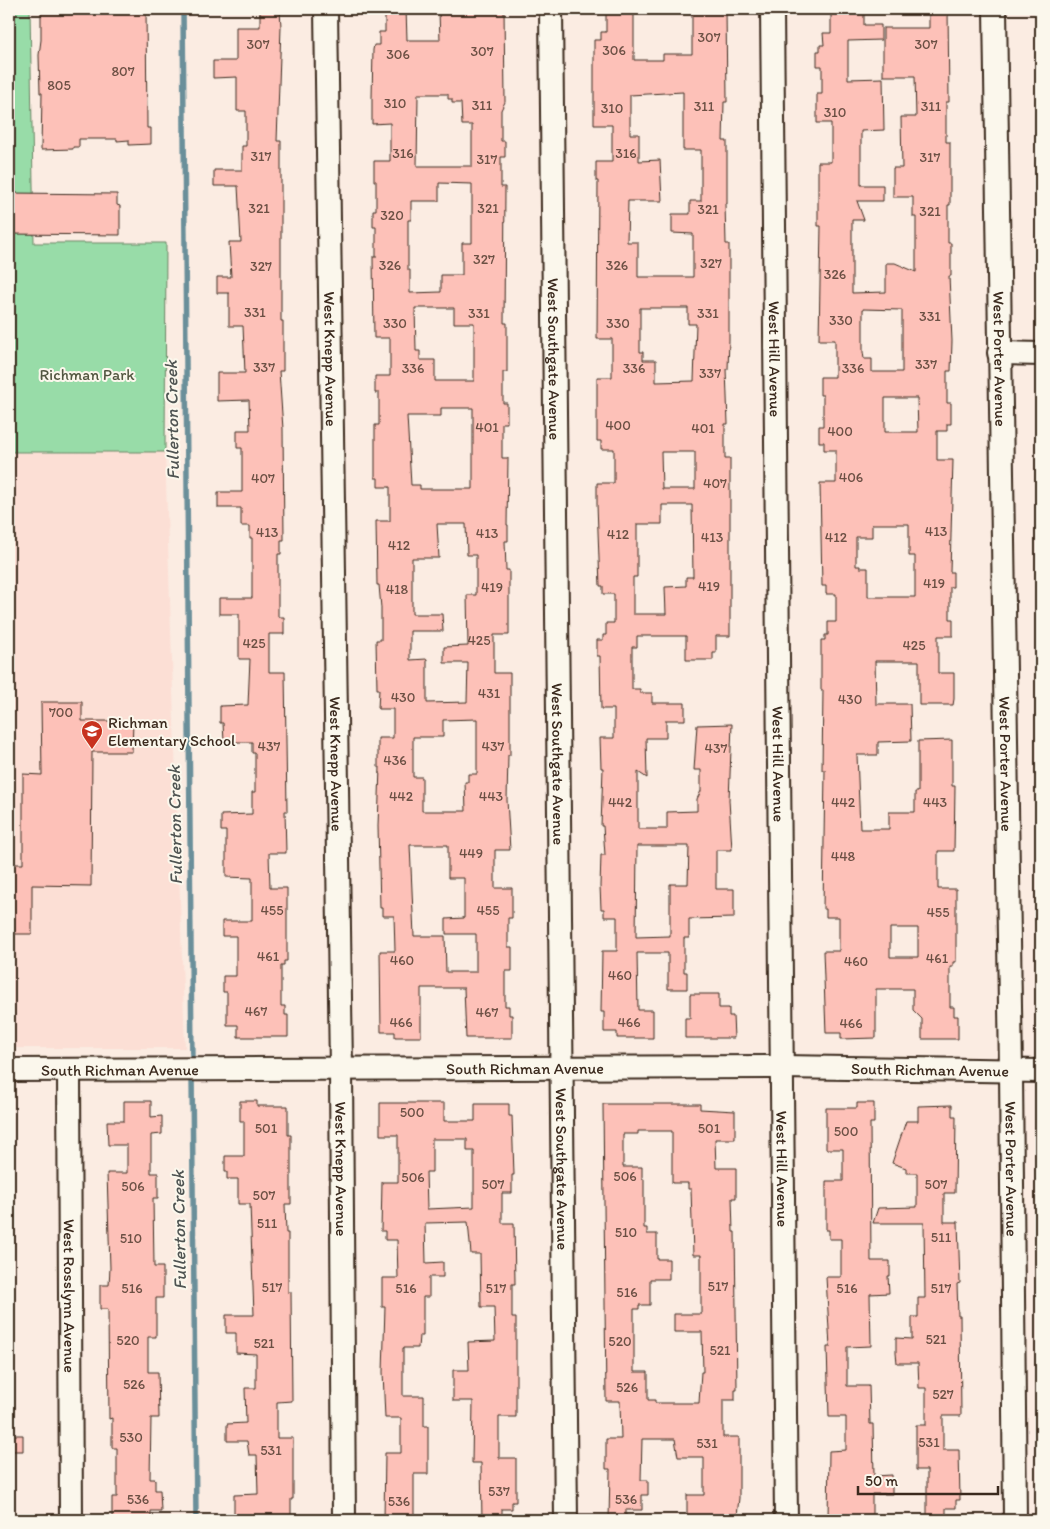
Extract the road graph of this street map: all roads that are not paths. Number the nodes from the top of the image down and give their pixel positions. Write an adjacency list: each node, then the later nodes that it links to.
1 (326, 9): 9 (street, West Knepp Avenue)
2 (551, 9): 7 (street, West Southgate Avenue)
3 (772, 9): 8 (street, West Hill Avenue)
4 (995, 9): 5 (street, West Porter Avenue)
5 (999, 353): 6 (street); 13 (street, West Porter Avenue)
6 (1041, 354)
7 (561, 1068): 8 (street, South Richman Avenue); 9 (street, South Richman Avenue); 16 (street, West Southgate Avenue)
8 (782, 1068): 13 (street, South Richman Avenue); 17 (street, West Hill Avenue)
9 (341, 1069): 11 (street, South Richman Avenue); 15 (street, West Knepp Avenue)
10 (9, 1070): 11 (street, South Richman Avenue)
11 (69, 1071): 14 (street, West Rosslynn Avenue)
12 (1041, 1071): 13 (street, South Richman Avenue)
13 (1011, 1072): 18 (street, West Porter Avenue)
14 (71, 1520)
15 (344, 1520)
16 (566, 1520)
17 (786, 1520)
18 (1015, 1520)

